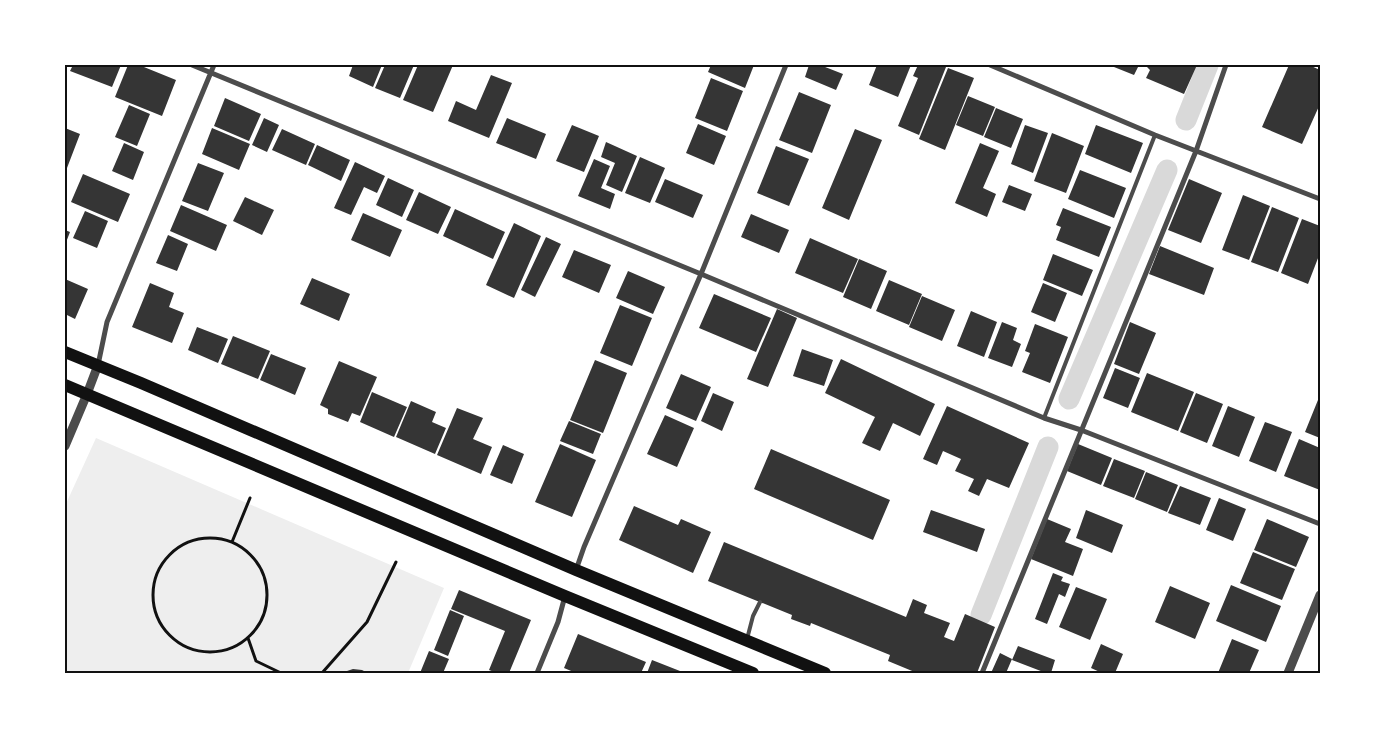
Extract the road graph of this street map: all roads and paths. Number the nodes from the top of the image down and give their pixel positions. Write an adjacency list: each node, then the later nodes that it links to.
1 (192, 65): 6 (street)
2 (214, 65): 6 (street)
3 (786, 65): 10 (street)
4 (990, 65): 7 (street)
5 (1226, 65): 8 (street)
6 (211, 73): 10 (street); 12 (street)
7 (1155, 135): 8 (street); 15 (lane)
8 (1196, 151): 9 (street); 16 (street)
9 (1320, 199)
10 (700, 274): 15 (street); 22 (street)
11 (65, 352): 12 (main road)
12 (98, 365): 14 (street); 22 (main road)
13 (65, 385): 14 (main road)
14 (87, 394): 17 (street); 24 (main road)
15 (1044, 418): 16 (street)
16 (1081, 430): 19 (street); 33 (street)
17 (65, 446)
18 (250, 498): 20 (path)
19 (1320, 524)
20 (232, 542): 26 (path); 26 (path)
21 (396, 562): 29 (path)
22 (576, 570): 27 (main road)
23 (1320, 595): 34 (street)
24 (565, 596): 30 (street); 31 (main road)
25 (760, 602): 27 (lane)
26 (248, 638): 28 (path)
27 (746, 641): 32 (main road)
28 (281, 673)
29 (322, 673)
30 (537, 673)
31 (753, 673)
32 (825, 673)
33 (982, 673)
34 (1288, 673)

